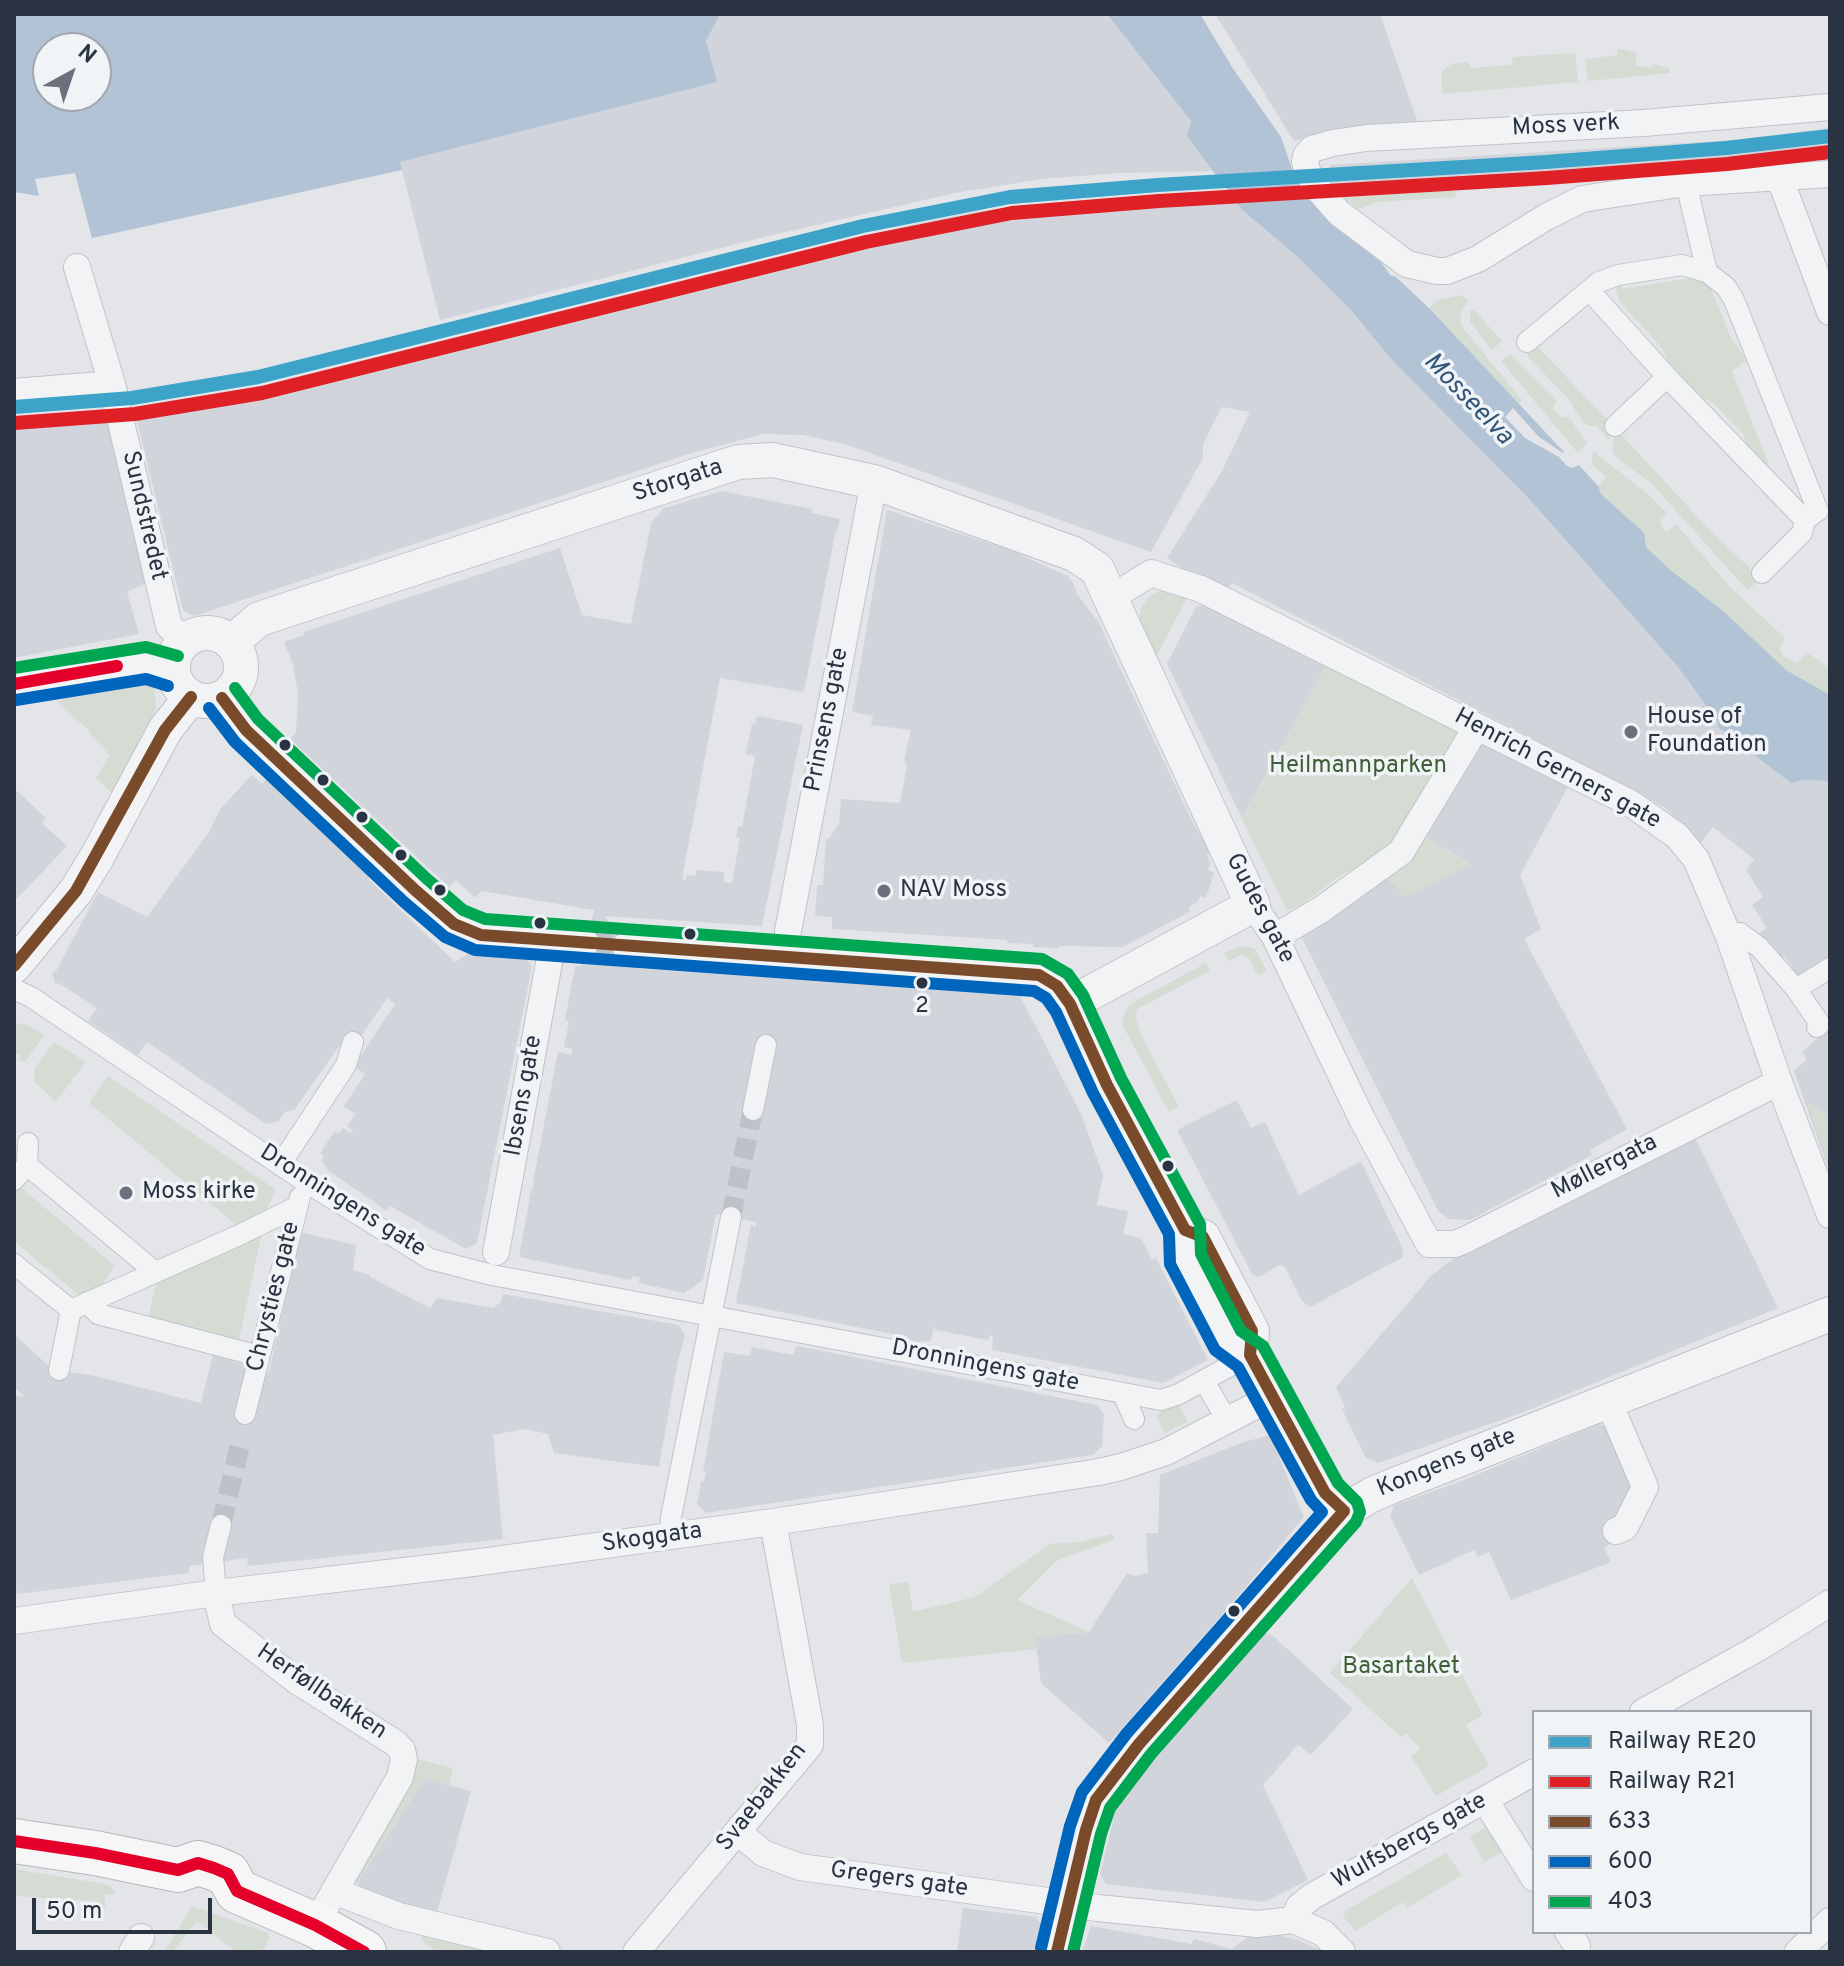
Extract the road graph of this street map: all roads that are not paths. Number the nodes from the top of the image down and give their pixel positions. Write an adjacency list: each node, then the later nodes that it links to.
1 (1830, 107): 4 (street, Moss verk)
2 (1830, 174): 3 (street)
3 (1780, 179): 4 (street); 8 (street)
4 (1686, 183): 6 (street)
5 (77, 267): 11 (street, Sundstredet)
6 (1707, 272): 7 (street); 15 (street)
7 (1589, 290): 9 (street); 10 (street)
8 (1830, 312)
9 (1527, 342)
10 (1667, 377): 13 (street); 15 (street)
11 (112, 384): 12 (street); 19 (street, Sundstredet)
12 (14, 392)
13 (1615, 426)
14 (874, 482): 17 (street, Storgata); 18 (street, Storgata); 23 (street, Prinsens gate)
15 (1818, 512): 16 (street)
16 (1762, 573)
17 (1104, 584): 21 (street, Henrich Gerners gate); 22 (street, Gudes gate)
18 (231, 643): 19 (street); 19 (street)
19 (193, 677): 20 (street); 26 (street, Sundstredet); 30 (street)
20 (14, 684)
21 (1476, 728): 25 (street); 38 (street, Henrich Gerners gate)
22 (1253, 905): 25 (street, Gudes gate); 34 (street)
23 (788, 931): 29 (street, Prinsens gate)
24 (1740, 933): 33 (street)
25 (1275, 937): 47 (street, Gudes gate)
26 (553, 941): 27 (street, Sundstredet); 49 (street, Ibsens gate)
27 (586, 943)
28 (625, 946): 29 (street)
29 (782, 957): 34 (street)
30 (14, 966)
31 (1830, 968): 33 (street)
32 (14, 989): 41 (street, Dronningens gate)
33 (1796, 989): 35 (street)
34 (1070, 1004): 54 (street)
35 (1817, 1027)
36 (353, 1042): 41 (street)
37 (766, 1045): 39 (street)
38 (1779, 1082): 45 (street, Henrich Gerners gate); 47 (street, Møllergata)
39 (753, 1110)
40 (28, 1143): 42 (street)
41 (280, 1165): 43 (street, Dronningens gate)
42 (20, 1173): 50 (street)
43 (304, 1181): 44 (street, Chrysties gate); 49 (street, Dronningens gate)
44 (298, 1206): 50 (street); 55 (street, Chrysties gate)
45 (1830, 1215)
46 (731, 1217): 52 (street)
47 (1429, 1244)
48 (14, 1264): 51 (street)
49 (494, 1264): 52 (street, Dronningens gate)
50 (154, 1271): 51 (street)
51 (79, 1306): 55 (street); 56 (street)
52 (711, 1314): 58 (street, Dronningens gate); 68 (street)
53 (1830, 1314): 60 (street, Kongens gate)
54 (1250, 1355): 57 (street, Dronningens gate); 59 (street)
55 (259, 1356): 62 (street, Chrysties gate)
56 (59, 1370)
57 (1204, 1381): 58 (street, Dronningens gate); 61 (street)
58 (1123, 1394): 63 (street)
59 (1274, 1396): 64 (street); 65 (street, Skoggata)
60 (1608, 1400): 64 (street, Kongens gate); 67 (street)
61 (1221, 1410)
62 (245, 1414)
63 (1134, 1419)
64 (1344, 1511): 78 (street, Kongens gate)
65 (773, 1522): 68 (street, Skoggata); 75 (street, Svaebakken)
66 (221, 1525): 69 (street)
67 (1616, 1531)
68 (670, 1536): 69 (street, Skoggata)
69 (216, 1593): 71 (street, Skoggata); 79 (street, Herføllbakken)
70 (1829, 1604): 72 (street)
71 (14, 1621)
72 (1647, 1710)
73 (1532, 1773): 74 (street, Wulfsbergs gate)
74 (1485, 1800): 77 (street); 80 (street, Wulfsbergs gate)
75 (738, 1832): 78 (street, Gregers gate); 84 (street, Svaebakken)
76 (14, 1841): 79 (highway)
77 (1532, 1875)
78 (1070, 1904): 80 (street); 85 (street, Kongens gate)
79 (325, 1908): 82 (highway); 83 (street)
80 (1293, 1920): 86 (street)
81 (1830, 1921): 87 (street)
82 (364, 1952)
83 (547, 1952)
84 (636, 1952)
85 (1057, 1952)
86 (1342, 1952)
87 (1798, 1952)

